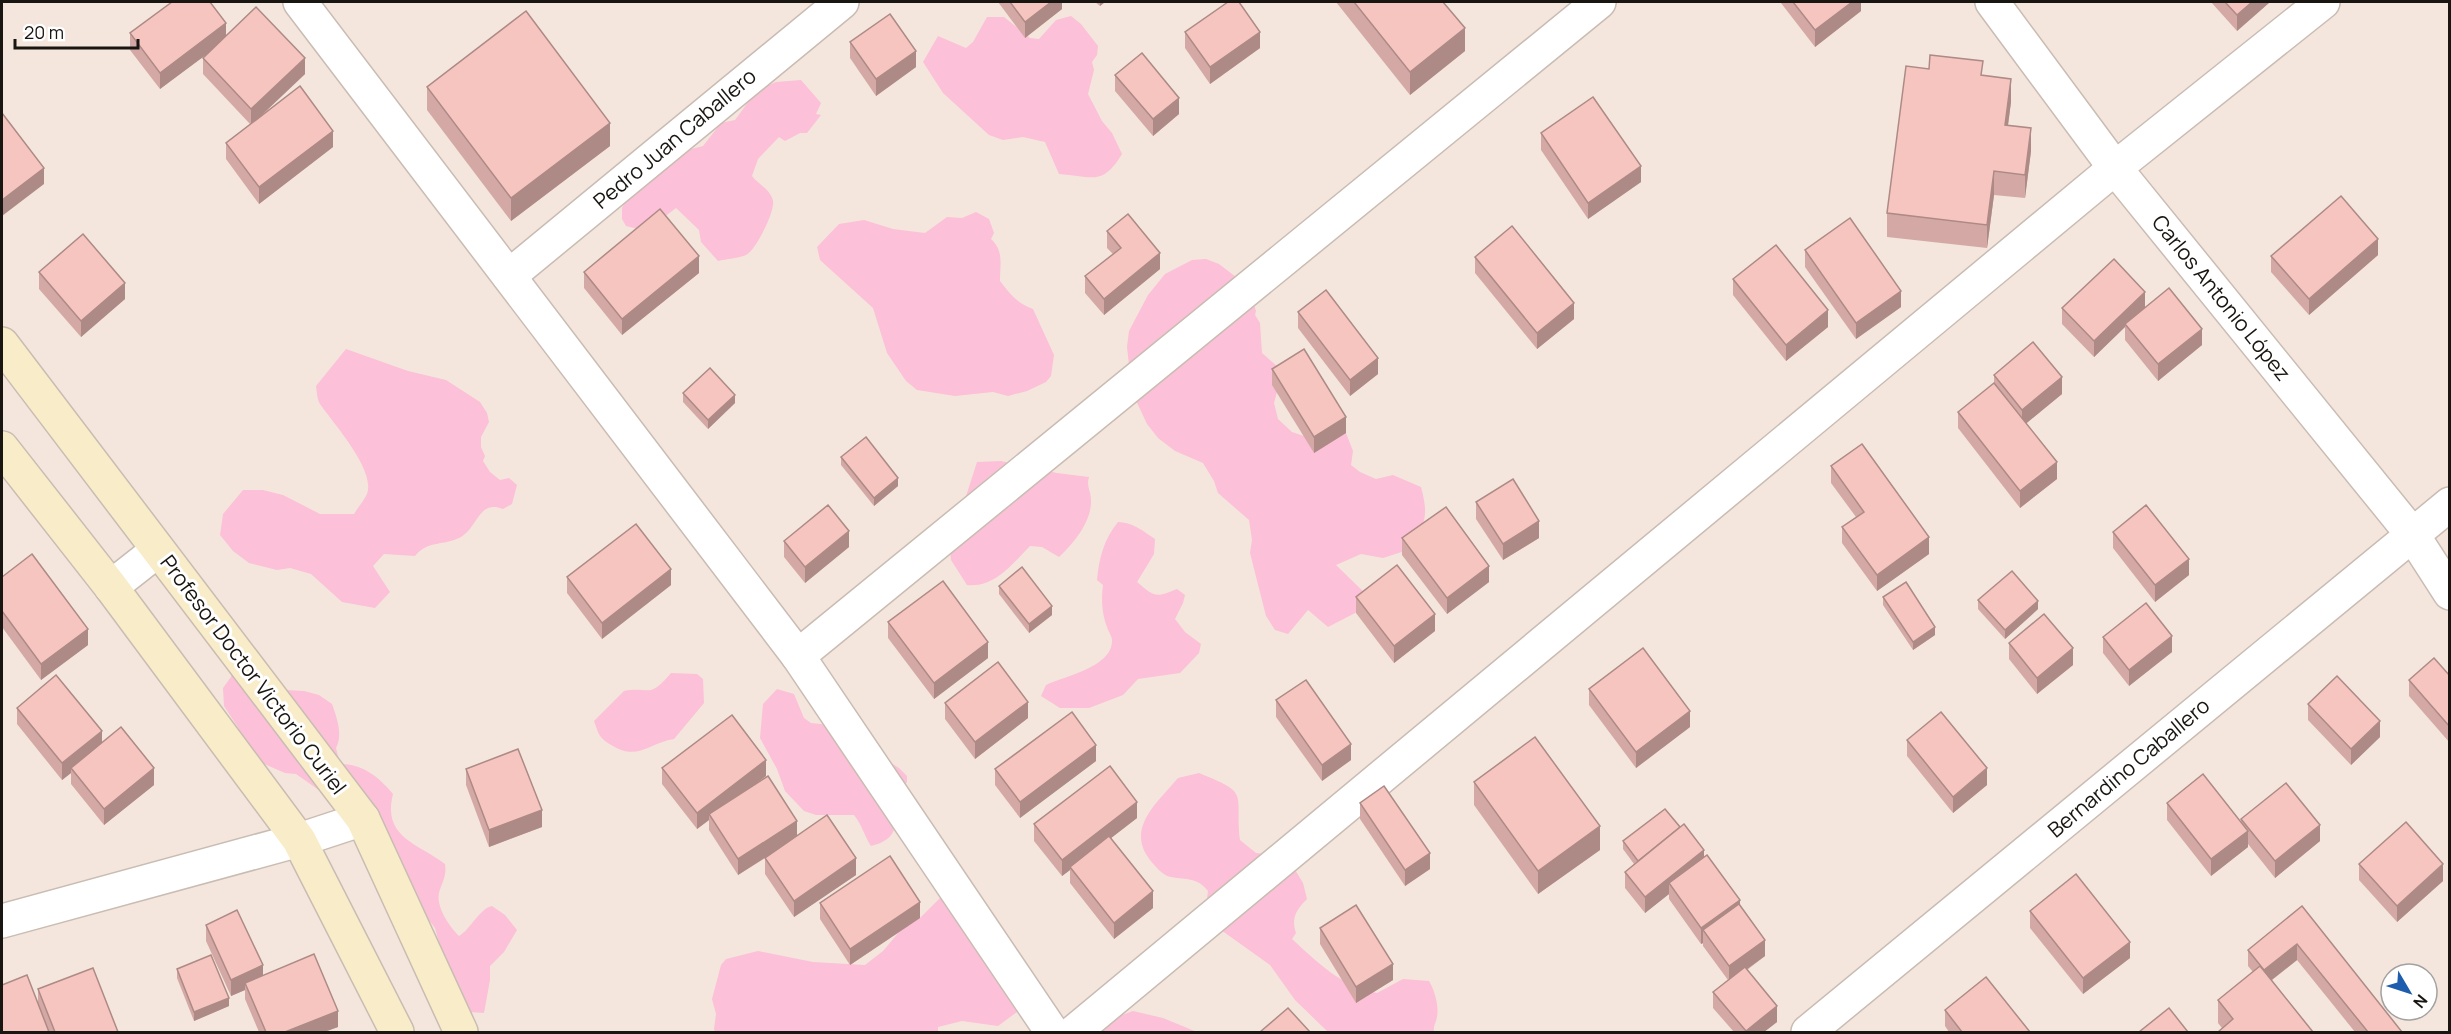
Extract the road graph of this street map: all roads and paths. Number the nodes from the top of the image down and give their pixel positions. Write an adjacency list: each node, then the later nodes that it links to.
1 (300, 2): 7 (street)
2 (842, 2): 7 (street, Pedro Juan Caballero)
3 (1599, 2): 15 (street)
4 (1992, 2): 6 (street, Carlos Antonio López)
5 (2323, 2): 6 (street)
6 (2115, 168): 11 (street, Carlos Antonio López); 22 (street)
7 (509, 276): 15 (street)
8 (2, 344): 12 (main road, Profesor Doctor Victorio Curiel)
9 (2, 448): 13 (main road)
10 (2450, 504): 11 (street, Bernardino Caballero)
11 (2412, 534): 14 (street, Carlos Antonio López); 23 (street, Bernardino Caballero)
12 (158, 550): 13 (street); 16 (main road, Profesor Doctor Victorio Curiel)
13 (111, 587): 17 (main road)
14 (2450, 593)
15 (798, 656): 21 (street)
16 (363, 819): 17 (street); 20 (main road, Profesor Doctor Victorio Curiel)
17 (299, 840): 18 (street); 19 (main road)
18 (2, 921)
19 (397, 1032)
20 (461, 1032)
21 (1052, 1032)
22 (1074, 1032)
23 (1808, 1032)

